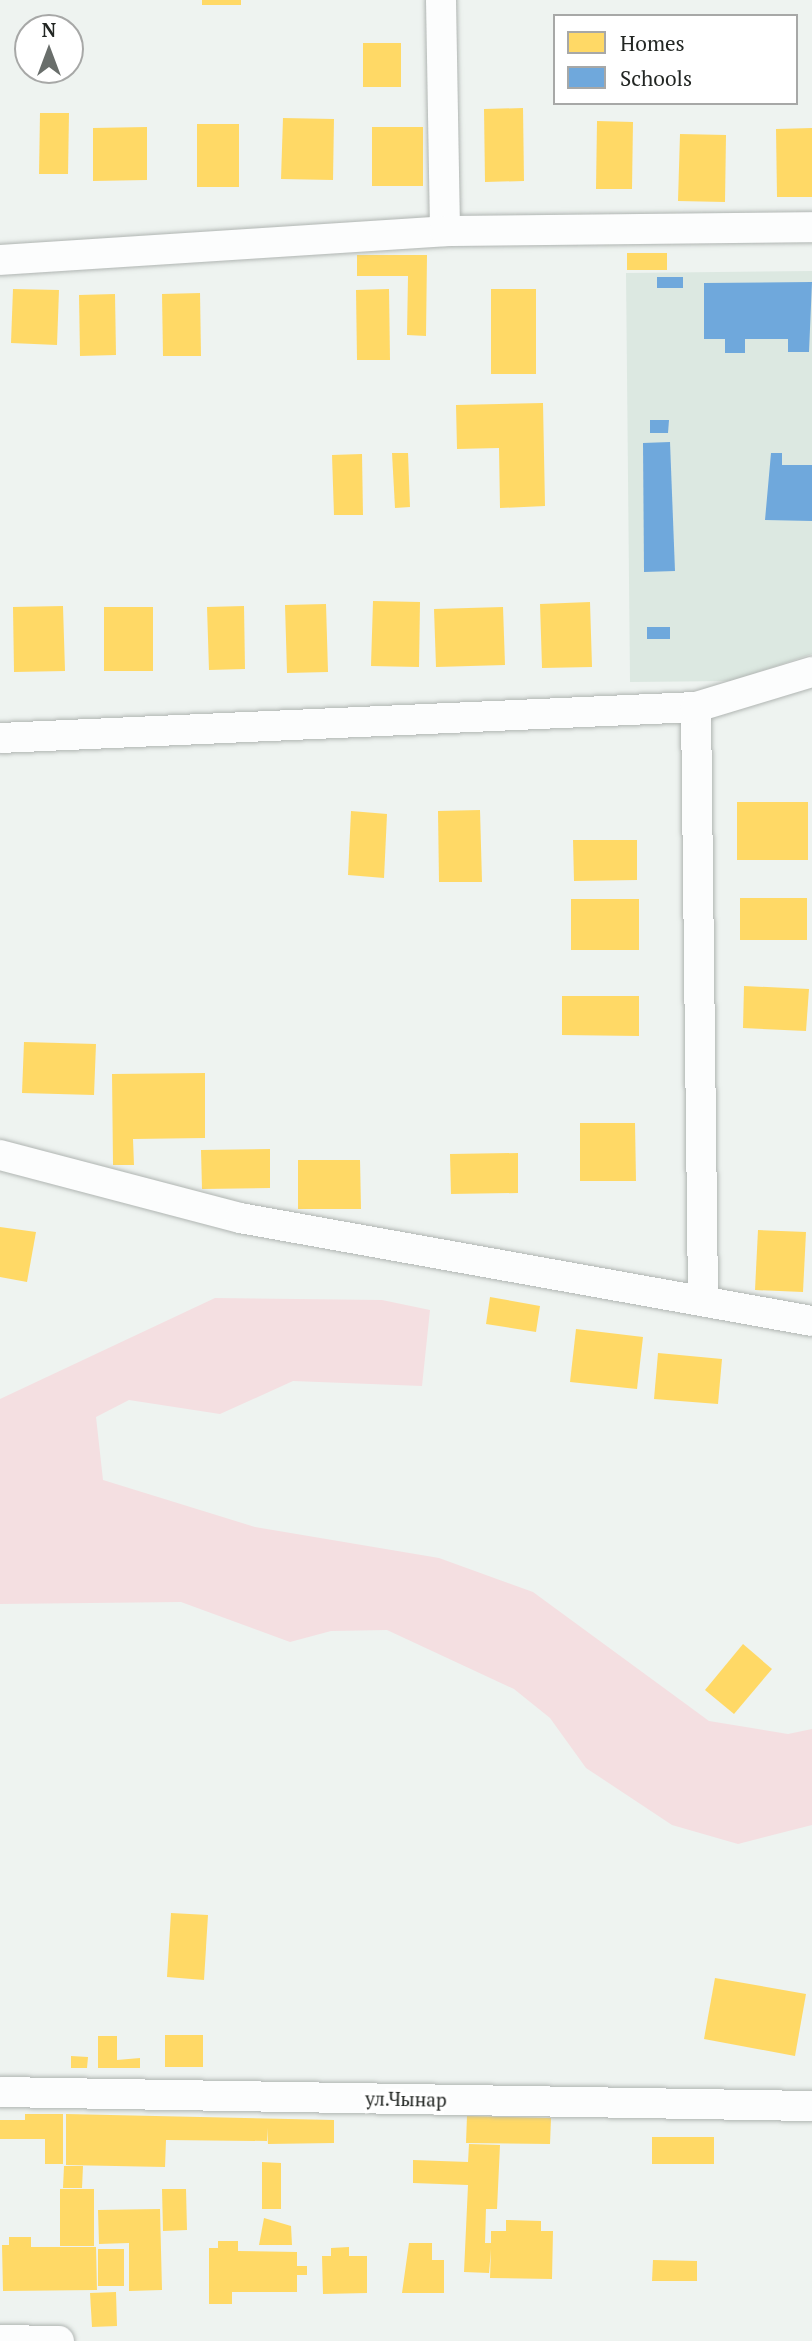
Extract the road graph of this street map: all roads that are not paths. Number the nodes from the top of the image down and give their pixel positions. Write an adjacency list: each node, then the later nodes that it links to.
1 (441, 0): 3 (street)
2 (812, 227): 3 (street)
3 (445, 231): 4 (street)
4 (0, 260)
5 (812, 672): 6 (street)
6 (696, 708): 7 (street); 9 (street)
7 (0, 738)
8 (0, 1156): 9 (street)
9 (703, 1300): 10 (street)
10 (812, 1321)
11 (0, 2092): 12 (street, ул.Чынар)
12 (812, 2106)
13 (0, 2340): 14 (street)
14 (59, 2341)

